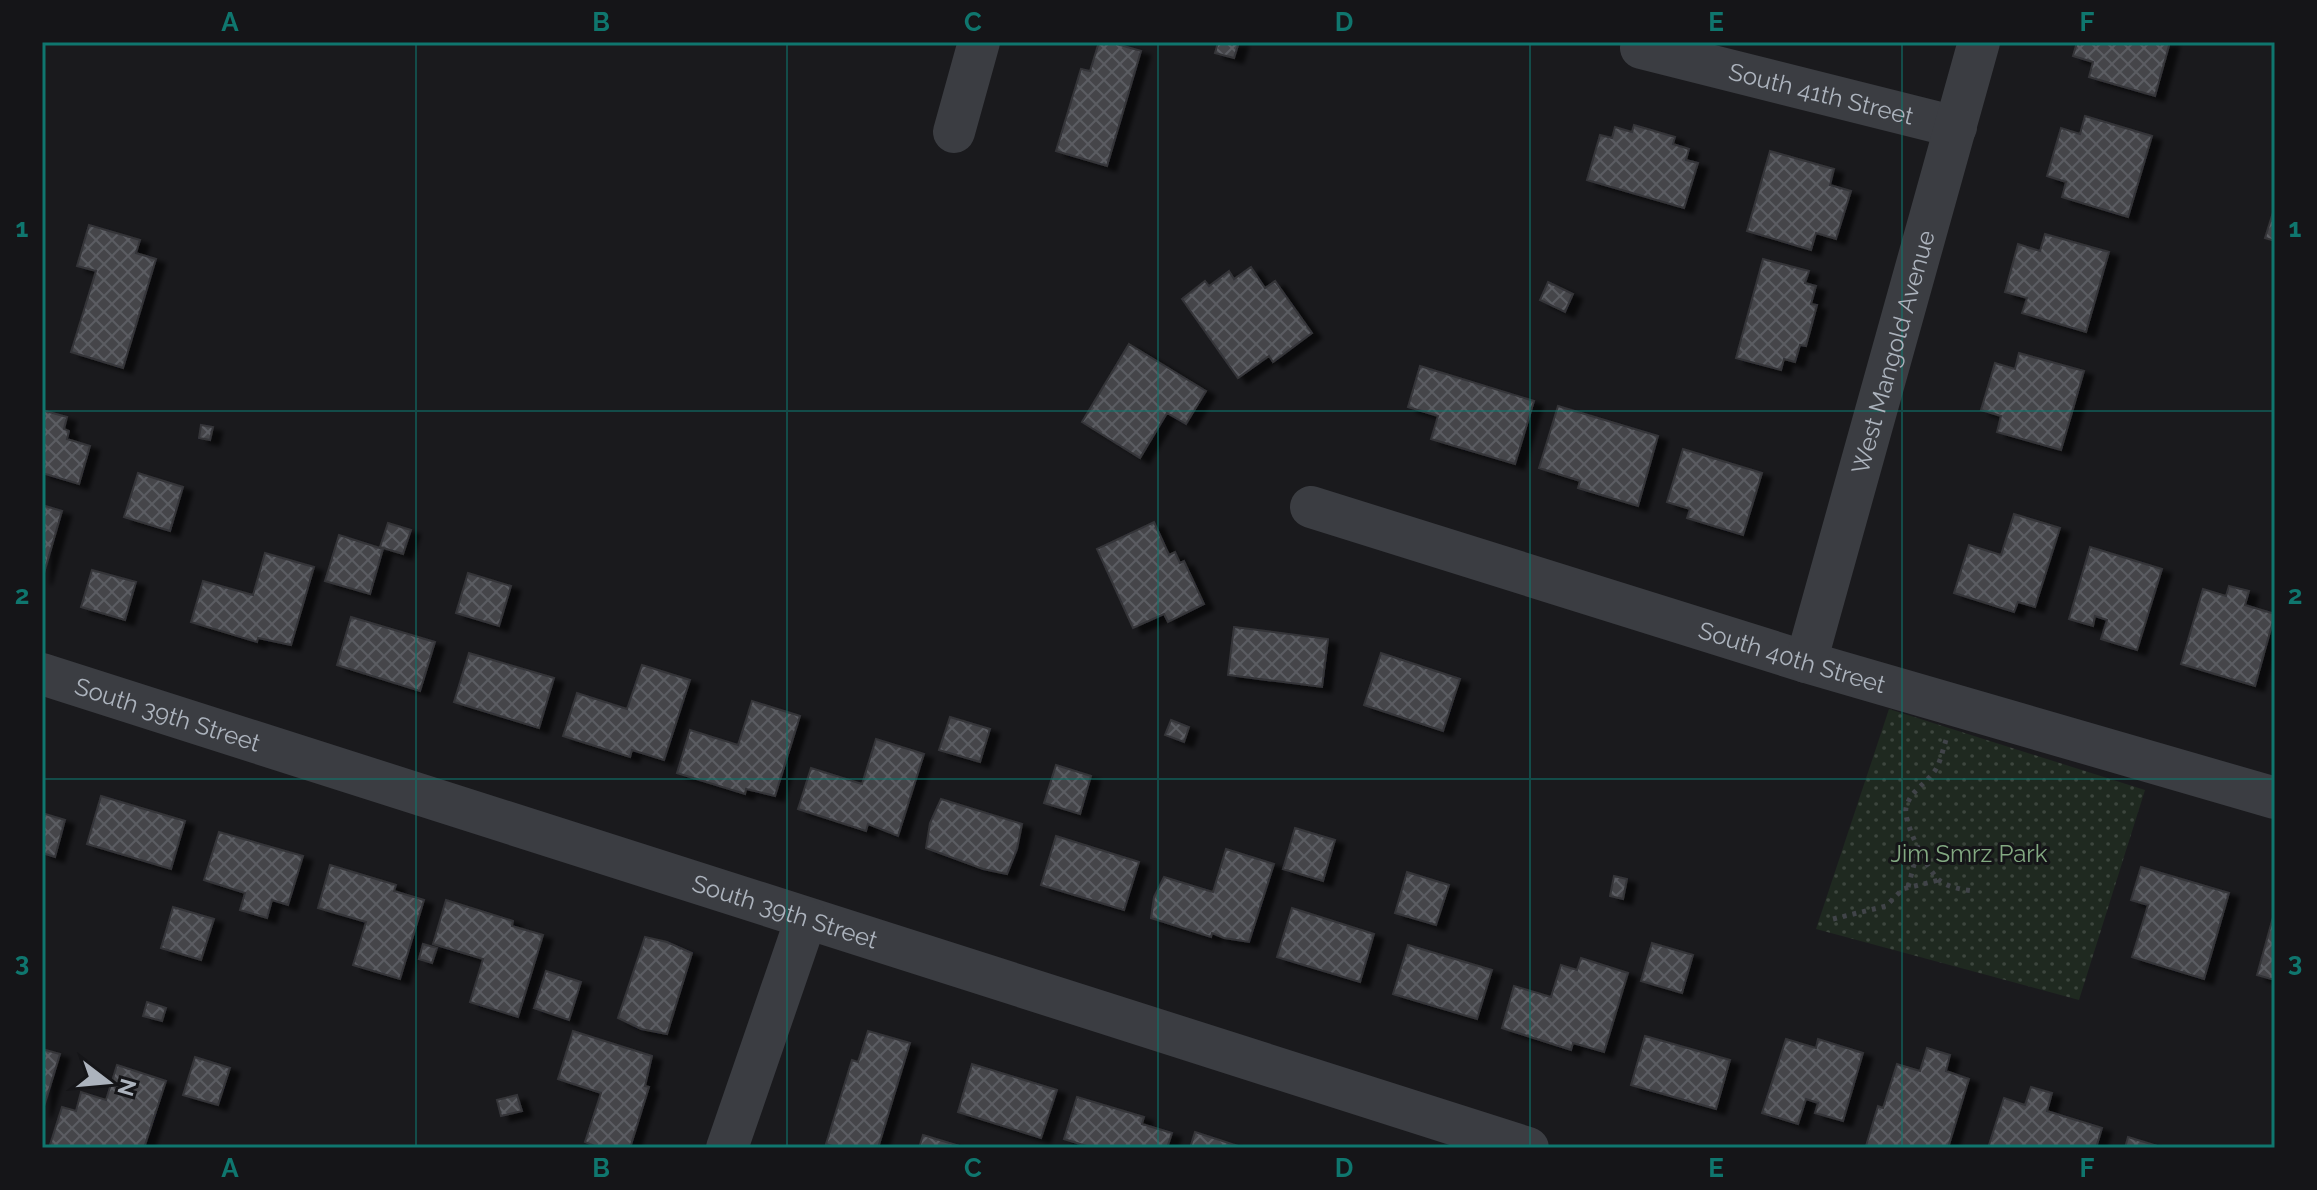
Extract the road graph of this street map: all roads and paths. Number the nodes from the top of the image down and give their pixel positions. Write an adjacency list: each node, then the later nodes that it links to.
1 (979, 42): 5 (street)
2 (1979, 42): 4 (street, West Mangold Avenue)
3 (1641, 48): 4 (street, South 41th Street)
4 (1956, 127): 7 (street, West Mangold Avenue)
5 (954, 132)
6 (1311, 507): 7 (street, South 40th Street)
7 (1806, 662): 10 (street, South 40th Street)
8 (42, 674): 15 (street, South 39th Street)
9 (1949, 731): 11 (path)
10 (2275, 798)
11 (1919, 849): 12 (path); 13 (path)
12 (1939, 880): 13 (path); 14 (path)
13 (1908, 888): 16 (path)
14 (1974, 891)
15 (806, 919): 17 (street); 18 (street, South 39th Street)
16 (1833, 919)
17 (727, 1148)
18 (1528, 1148)

